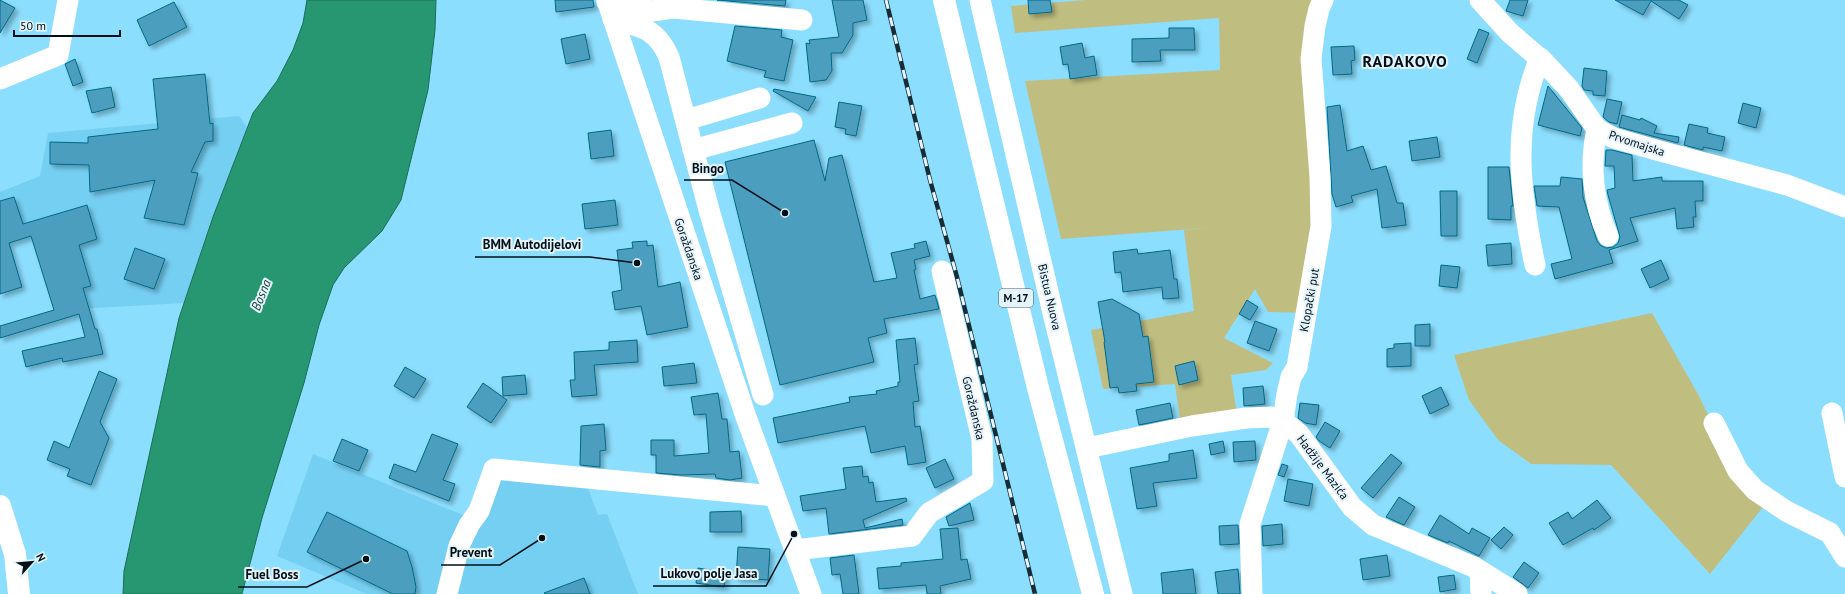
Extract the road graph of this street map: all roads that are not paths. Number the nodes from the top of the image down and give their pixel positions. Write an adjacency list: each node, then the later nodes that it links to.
1 (68, 0): 9 (street)
2 (944, 0): 33 (main road, M-17)
3 (980, 0): 23 (street, Bistua Nuova)
4 (1323, 0): 21 (street, Klopački put)
5 (1480, 0): 8 (street, Prvomajska)
6 (609, 7): 7 (street); 11 (street); 25 (street, Goraždanska)
7 (802, 20)
8 (1540, 58): 13 (street, Prvomajska); 17 (street)
9 (0, 78)
10 (760, 98): 11 (street)
11 (686, 120): 14 (street)
12 (792, 123): 14 (street)
13 (1597, 129): 15 (street, Prvomajska); 16 (street)
14 (693, 150): 19 (street)
15 (1845, 207)
16 (1608, 236)
17 (1534, 265)
18 (942, 271): 27 (street, Goraždanska)
19 (763, 395)
20 (1832, 413): 24 (street)
21 (1283, 421): 23 (street, Hadžije Mazića); 29 (street, Hadžije Mazića); 35 (street, Klopački put)
22 (1714, 423): 28 (street)
23 (1087, 448): 34 (street, Bistua Nuova)
24 (1845, 477)
25 (775, 496): 27 (street, Goraždanska); 31 (street)
26 (0, 506): 30 (main road)
27 (794, 550): 32 (street, Goraždanska)
28 (1844, 551)
29 (1480, 571): 36 (street); 37 (street, Hadžije Mazića)
30 (19, 594)
31 (447, 594)
32 (811, 594)
33 (1093, 594)
34 (1122, 594)
35 (1252, 594)
36 (1481, 594)
37 (1517, 594)

